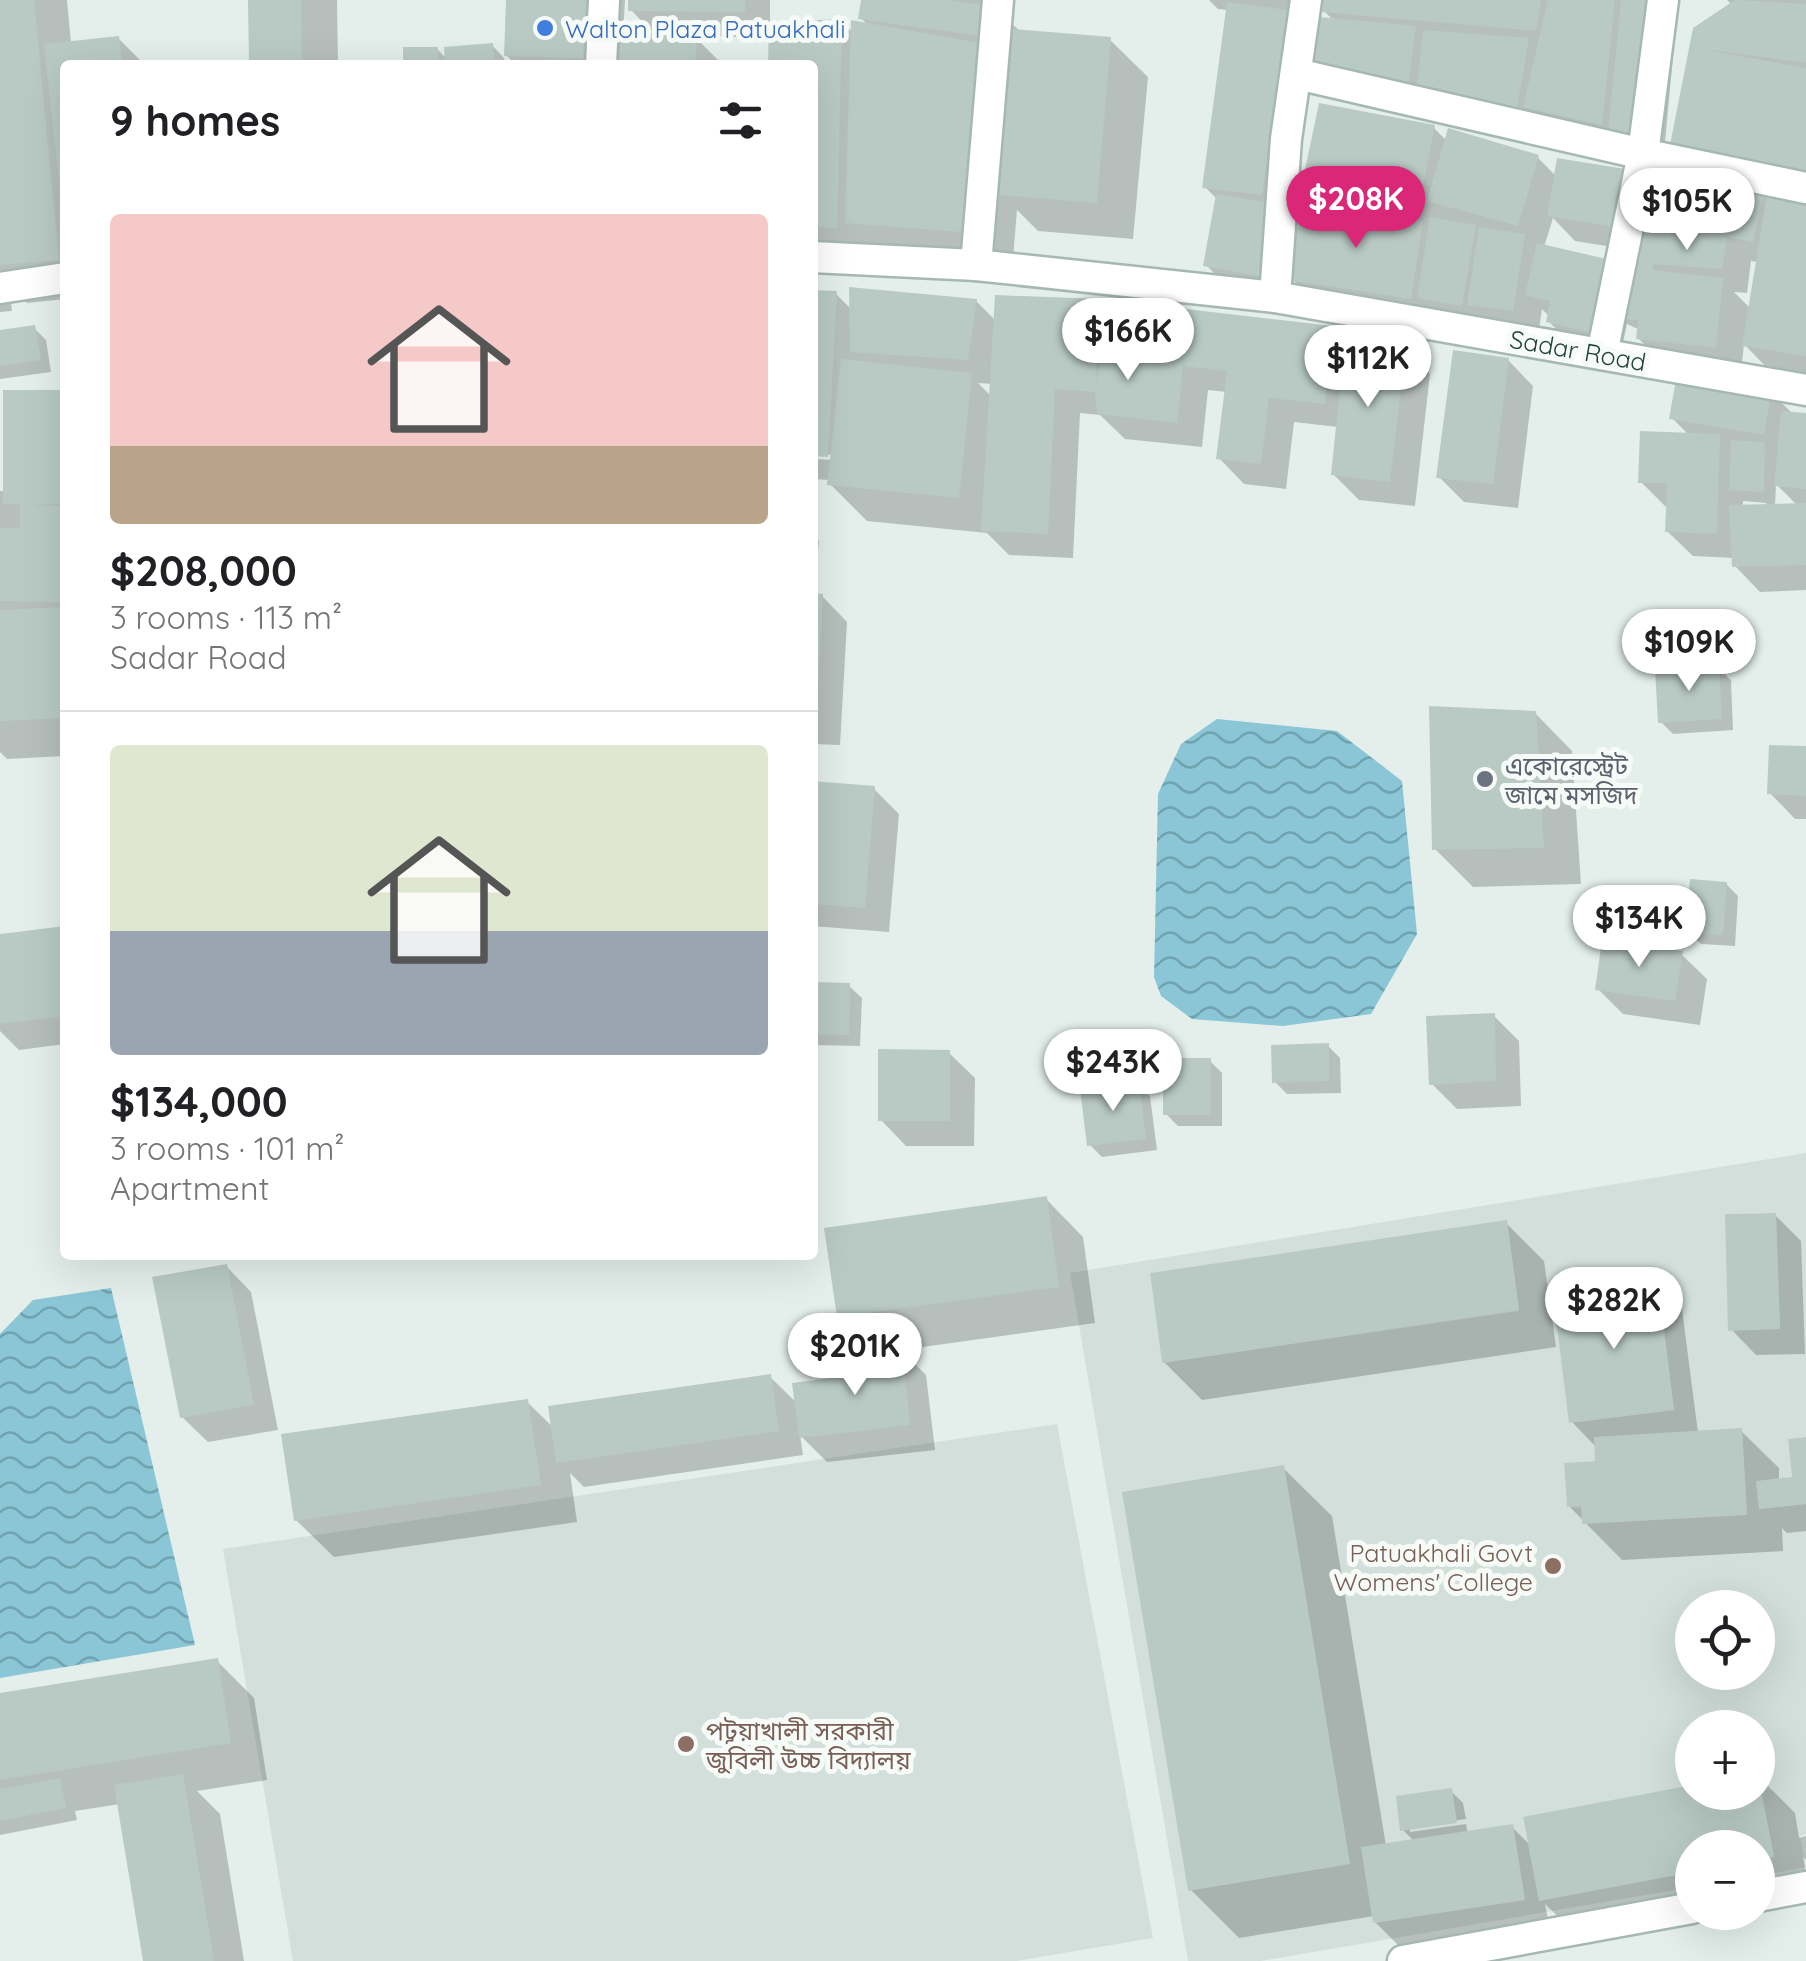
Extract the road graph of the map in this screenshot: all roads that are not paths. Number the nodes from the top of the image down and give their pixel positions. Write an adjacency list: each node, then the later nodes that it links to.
1 (604, 0): 5 (street)
2 (998, 0): 10 (street)
3 (1306, 0): 6 (street)
4 (1663, 0): 7 (street)
5 (600, 60)
6 (1297, 74): 7 (street); 13 (street)
7 (1643, 154): 8 (street); 14 (street)
8 (1806, 188)
9 (818, 257): 10 (street, Sadar Road)
10 (976, 264): 13 (street, Sadar Road)
11 (60, 279): 12 (street)
12 (0, 288)
13 (1275, 297): 14 (street, Sadar Road)
14 (1602, 354): 15 (street, Sadar Road)
15 (1806, 390)
16 (1806, 1887): 17 (street)
17 (1775, 1893)
18 (1675, 1911): 19 (street)
19 (1403, 1961)

